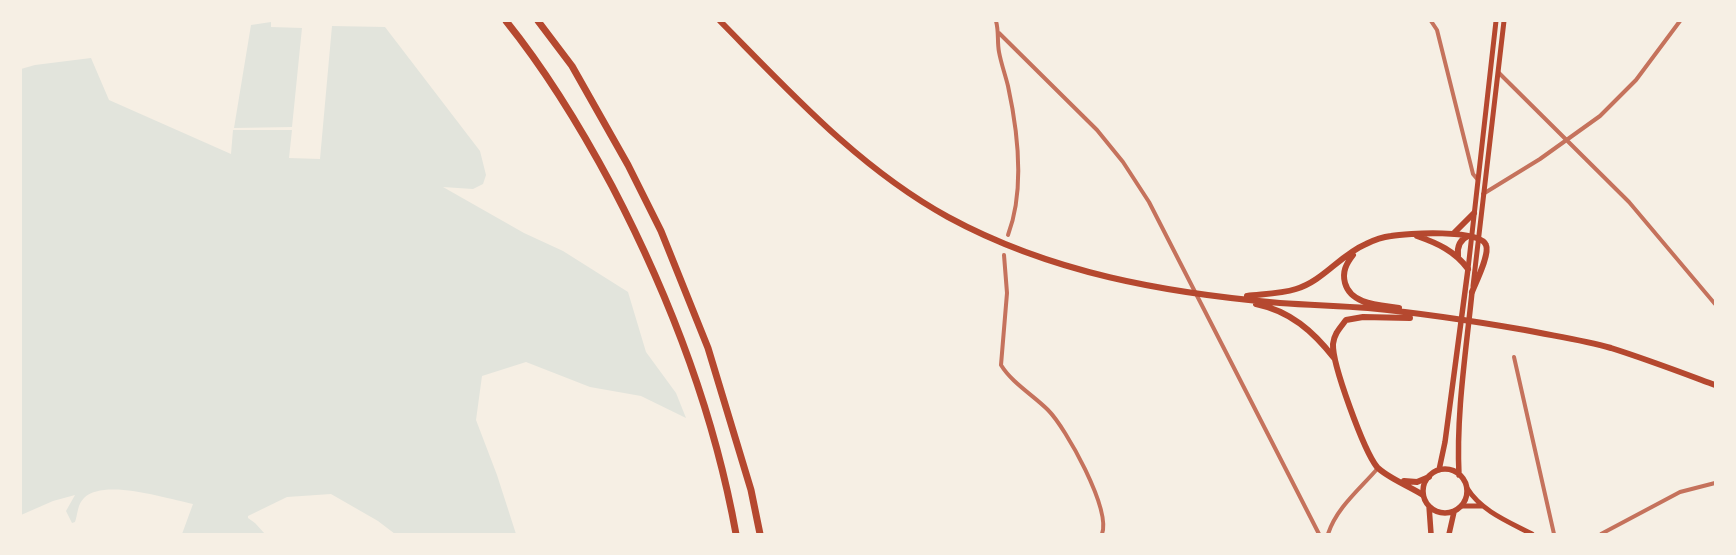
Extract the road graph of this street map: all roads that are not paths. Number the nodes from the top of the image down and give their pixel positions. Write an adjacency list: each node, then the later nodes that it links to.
1 (506, 21): 45 (highway)
2 (538, 21): 46 (highway)
3 (720, 21): 26 (highway)
4 (996, 21): 11 (street)
5 (1431, 21): 10 (street)
6 (1438, 21): 10 (street)
7 (1496, 21): 14 (main road)
8 (1504, 21): 12 (main road)
9 (1680, 21): 13 (street)
10 (1437, 30): 14 (street)
11 (999, 33): 18 (street); 47 (street)
12 (1498, 72): 13 (street); 15 (main road)
13 (1568, 140): 15 (street); 27 (street)
14 (1478, 180): 16 (main road)
15 (1483, 194): 20 (main road)
16 (1474, 213): 17 (highway); 20 (main road)
17 (1454, 233): 19 (highway); 20 (highway)
18 (1008, 235)
19 (1414, 235): 21 (highway); 23 (highway)
20 (1472, 237): 23 (highway); 24 (main road); 25 (main road); 25 (highway)
21 (1358, 248): 26 (highway); 28 (highway)
22 (1004, 255): 44 (street)
23 (1458, 256): 24 (highway)
24 (1468, 269): 33 (main road)
25 (1472, 292): 34 (main road)
26 (1218, 296): 28 (highway); 30 (highway)
27 (1715, 304)
28 (1442, 318): 30 (highway); 31 (highway)
29 (1514, 357): 52 (street)
30 (1334, 358): 32 (highway)
31 (1715, 385)
32 (1378, 468): 36 (highway); 48 (street)
33 (1439, 470): 34 (main road); 35 (main road)
34 (1459, 475): 38 (main road)
35 (1429, 477): 36 (highway); 39 (main road)
36 (1397, 480): 39 (highway)
37 (1715, 483): 53 (street)
38 (1467, 488): 41 (main road); 42 (main road)
39 (1423, 495): 40 (main road)
40 (1429, 506): 43 (main road); 49 (main road)
41 (1462, 506): 42 (main road); 43 (main road)
42 (1482, 506): 51 (main road)
43 (1454, 512): 50 (main road)
44 (1103, 532)
45 (736, 534)
46 (760, 534)
47 (1319, 534)
48 (1328, 534)
49 (1431, 534)
50 (1449, 534)
51 (1532, 534)
52 (1554, 534)
53 (1601, 534)

